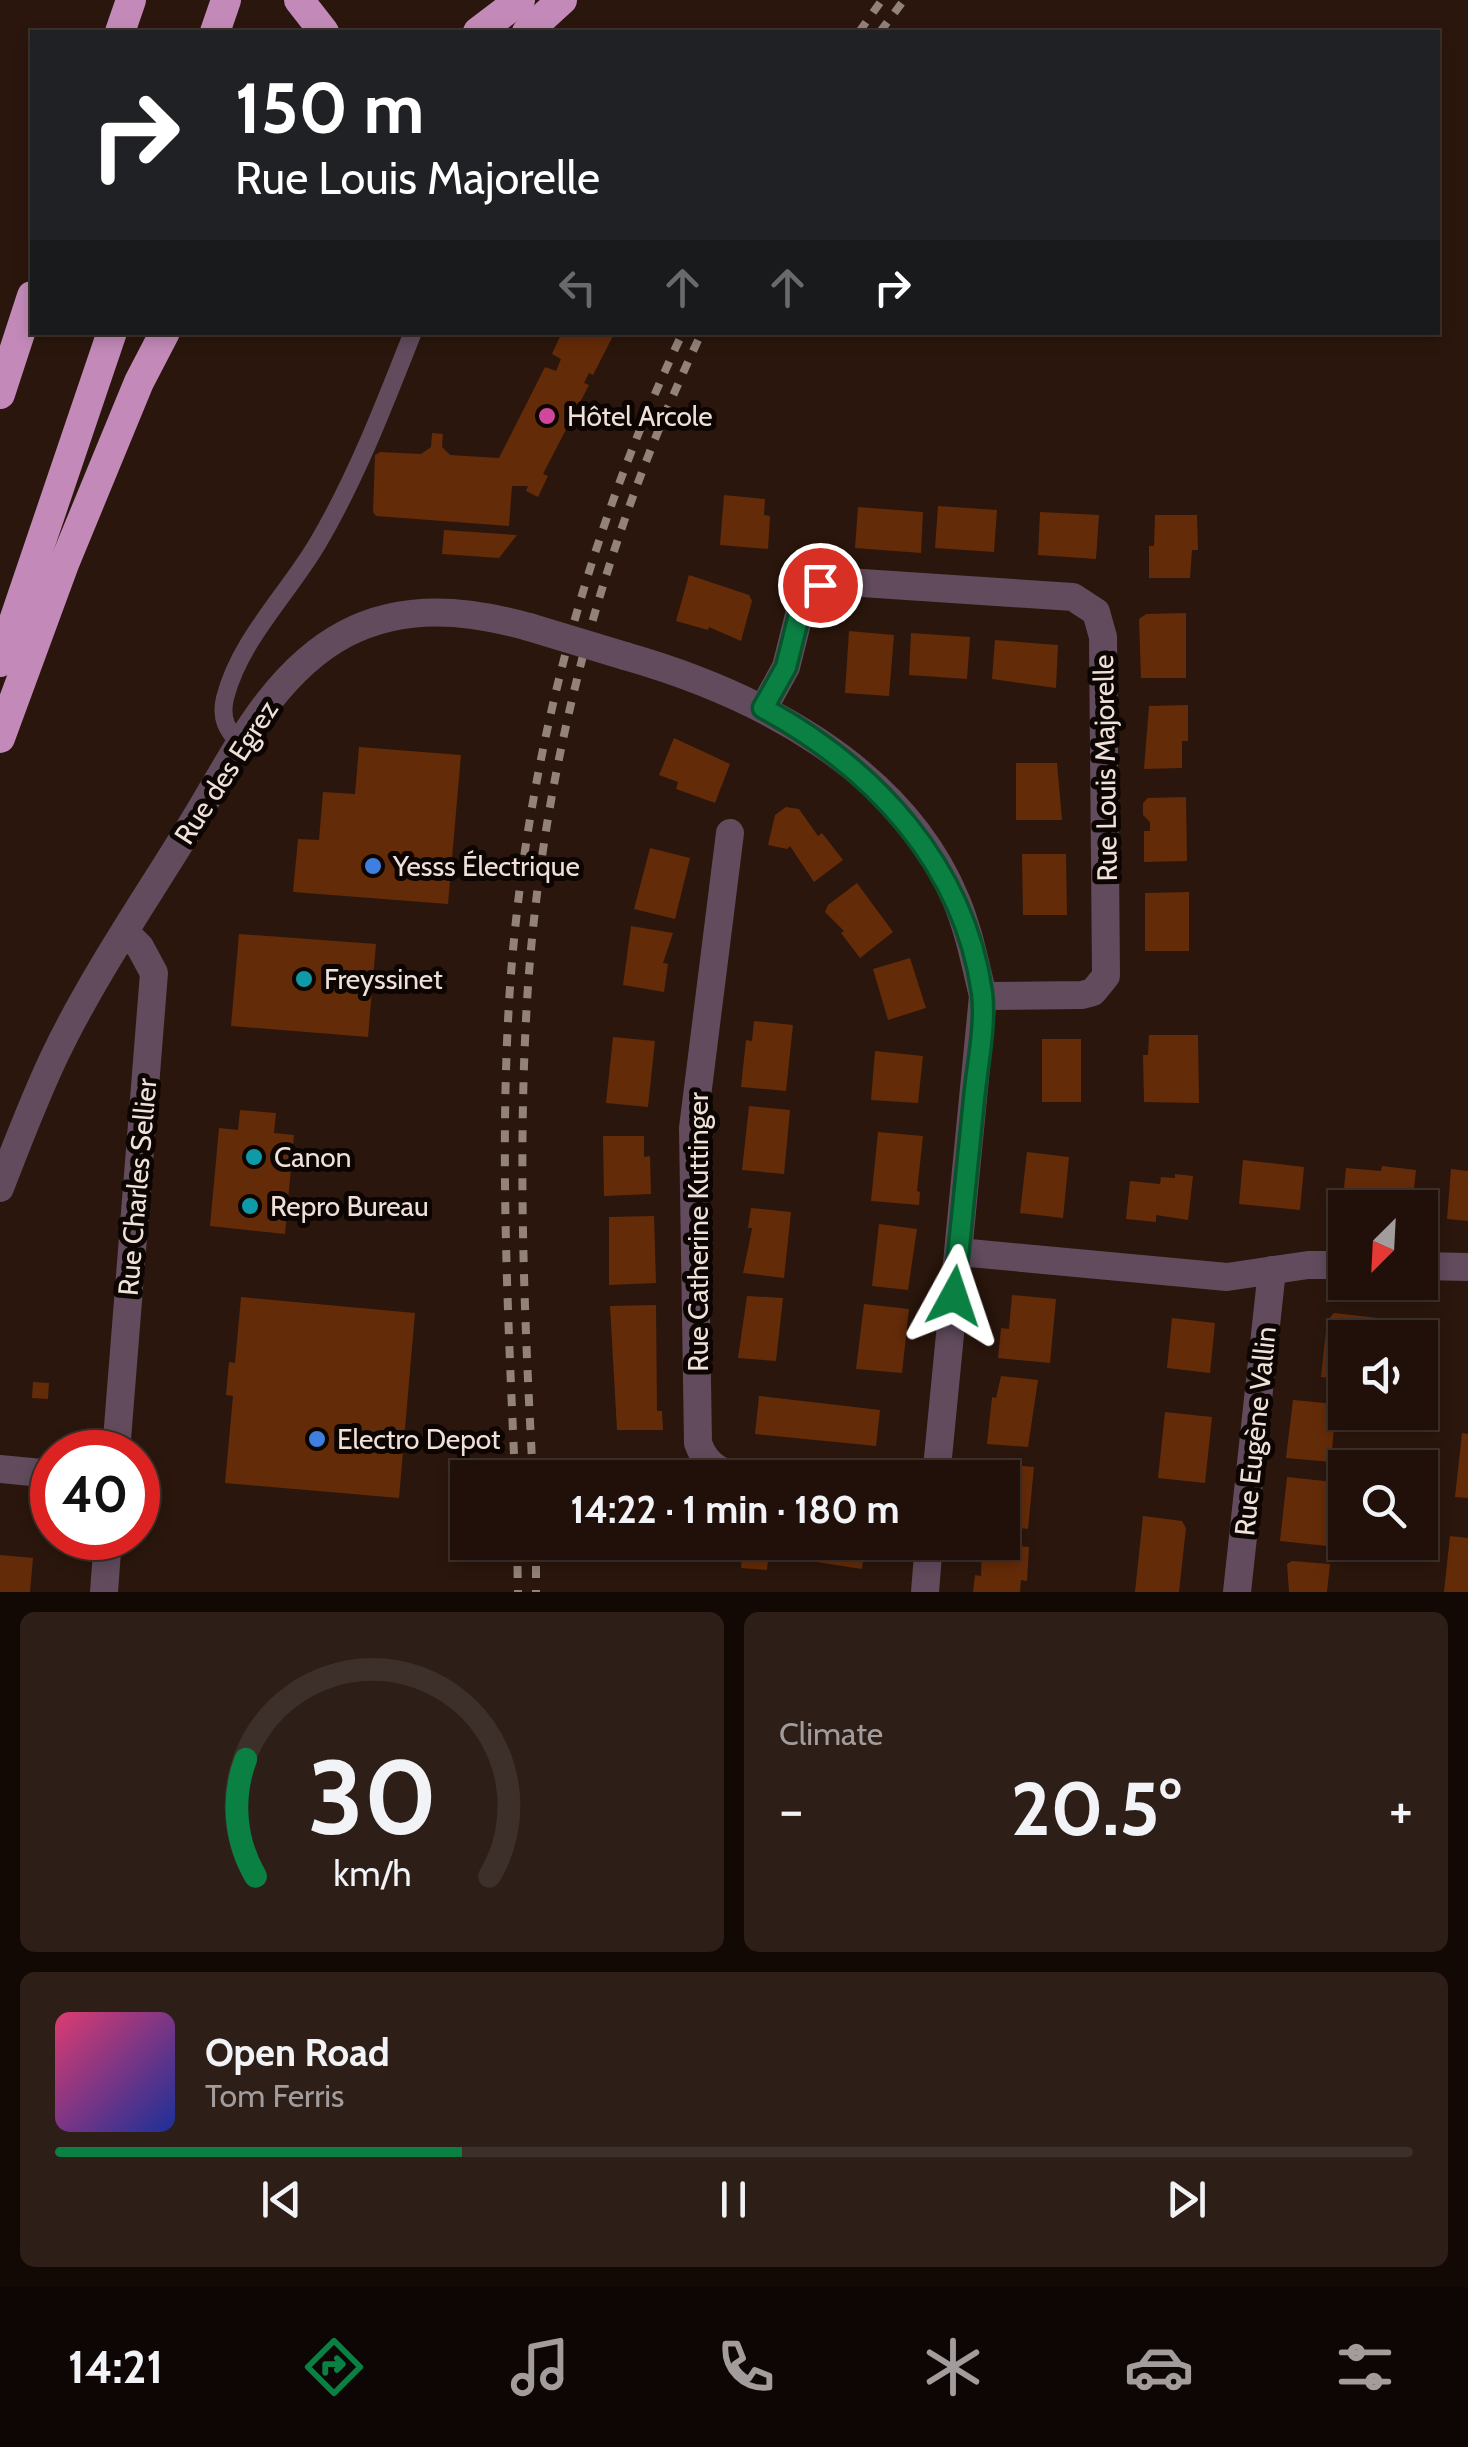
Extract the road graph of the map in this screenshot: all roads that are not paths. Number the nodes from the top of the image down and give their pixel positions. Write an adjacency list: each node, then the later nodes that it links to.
1 (131, 0): 6 (highway)
2 (226, 0): 7 (highway)
3 (299, 0): 8 (highway)
4 (520, 0): 9 (highway)
5 (562, 0): 10 (highway)
6 (121, 30)
7 (216, 30)
8 (322, 30)
9 (481, 30)
10 (529, 30)
11 (30, 302): 15 (highway)
12 (111, 335): 16 (highway)
13 (162, 335): 18 (highway)
14 (412, 335): 19 (lane)
15 (0, 394)
16 (0, 662)
17 (763, 708): 19 (street, Rue des Egrez, bridge); 22 (street, Rue des Egrez); 22 (street, Rue Louis Majorelle)
18 (0, 738)
19 (240, 745): 21 (street, Rue des Egrez)
20 (730, 832): 30 (street, Rue Catherine Kuttinger)
21 (126, 932): 23 (street, Rue des Egrez); 29 (street, Rue Charles Sellier)
22 (982, 996): 24 (street, Rue des Egrez)
23 (0, 1188)
24 (959, 1252): 28 (street); 31 (street, Rue des Egrez)
25 (1328, 1265): 28 (street)
26 (1438, 1266): 27 (street)
27 (1468, 1267)
28 (1272, 1270): 38 (street, Rue Eugène Vallin)
29 (118, 1430)
30 (704, 1460)
31 (938, 1460)
32 (0, 1470): 33 (street)
33 (30, 1472)
34 (106, 1560): 36 (street)
35 (928, 1560): 37 (street)
36 (104, 1592)
37 (925, 1592)
38 (1238, 1592)

